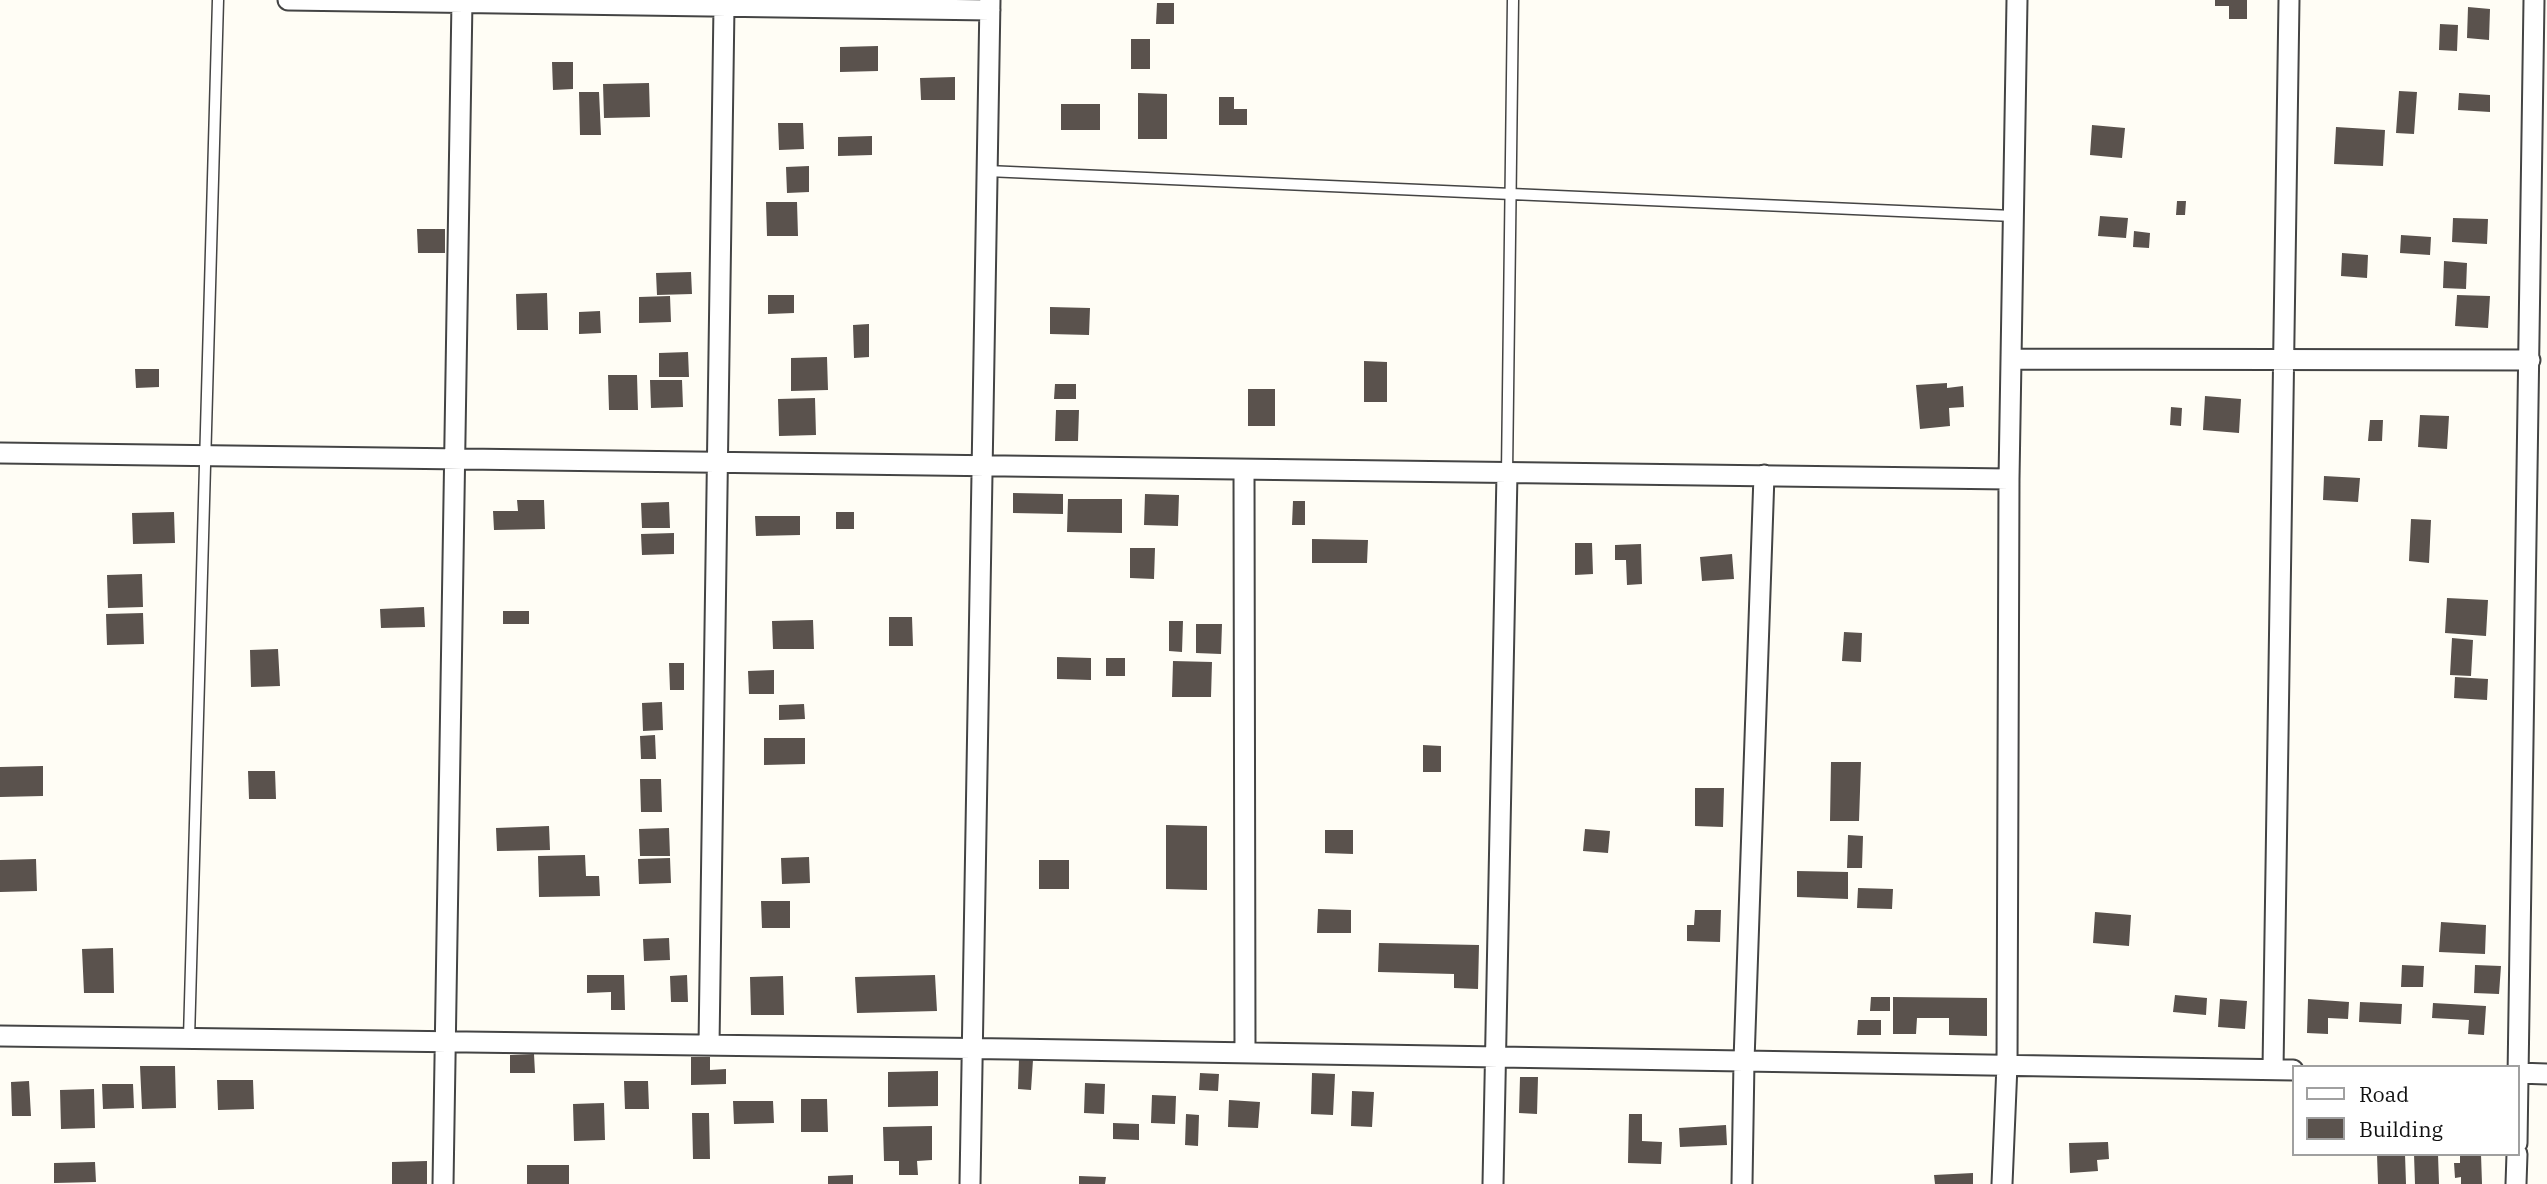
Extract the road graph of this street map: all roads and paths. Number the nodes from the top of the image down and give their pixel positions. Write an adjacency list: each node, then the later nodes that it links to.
1 (218, 0): 17 (lane)
2 (288, 0): 7 (street)
3 (1513, 0): 11 (lane)
4 (2017, 0): 12 (street)
5 (2288, 0): 14 (street)
6 (2534, 0): 15 (street)
7 (462, 1): 9 (street); 18 (street)
8 (990, 5): 9 (street); 10 (street)
9 (724, 6): 19 (street)
10 (987, 171): 11 (lane); 20 (street)
11 (1512, 194): 12 (lane); 22 (lane)
12 (2013, 216): 13 (street)
13 (2011, 359): 14 (street); 24 (street)
14 (2284, 360): 15 (street); 34 (street)
15 (2530, 360): 35 (street)
16 (0, 453): 17 (street)
17 (205, 456): 18 (street); 26 (lane)
18 (455, 459): 19 (street); 27 (street)
19 (718, 463): 20 (street); 28 (street)
20 (981, 466): 21 (street); 29 (street)
21 (1244, 470): 22 (street); 30 (street)
22 (1507, 473): 23 (street); 31 (street)
23 (1764, 475): 24 (street); 32 (street)
24 (2009, 480): 33 (street)
25 (0, 1036): 26 (street)
26 (189, 1038): 27 (street)
27 (445, 1041): 28 (street); 38 (street)
28 (709, 1045): 29 (street)
29 (971, 1048): 30 (street); 39 (street)
30 (1245, 1052): 31 (street)
31 (1496, 1056): 32 (street); 40 (street)
32 (1744, 1060): 33 (street); 41 (street)
33 (2007, 1065): 34 (street); 42 (street)
34 (2283, 1070)
35 (2519, 1073): 36 (street)
36 (2547, 1074)
37 (2517, 1156): 43 (street)
38 (443, 1184)
39 (970, 1184)
40 (1493, 1184)
41 (1742, 1184)
42 (2001, 1184)
43 (2516, 1184)

